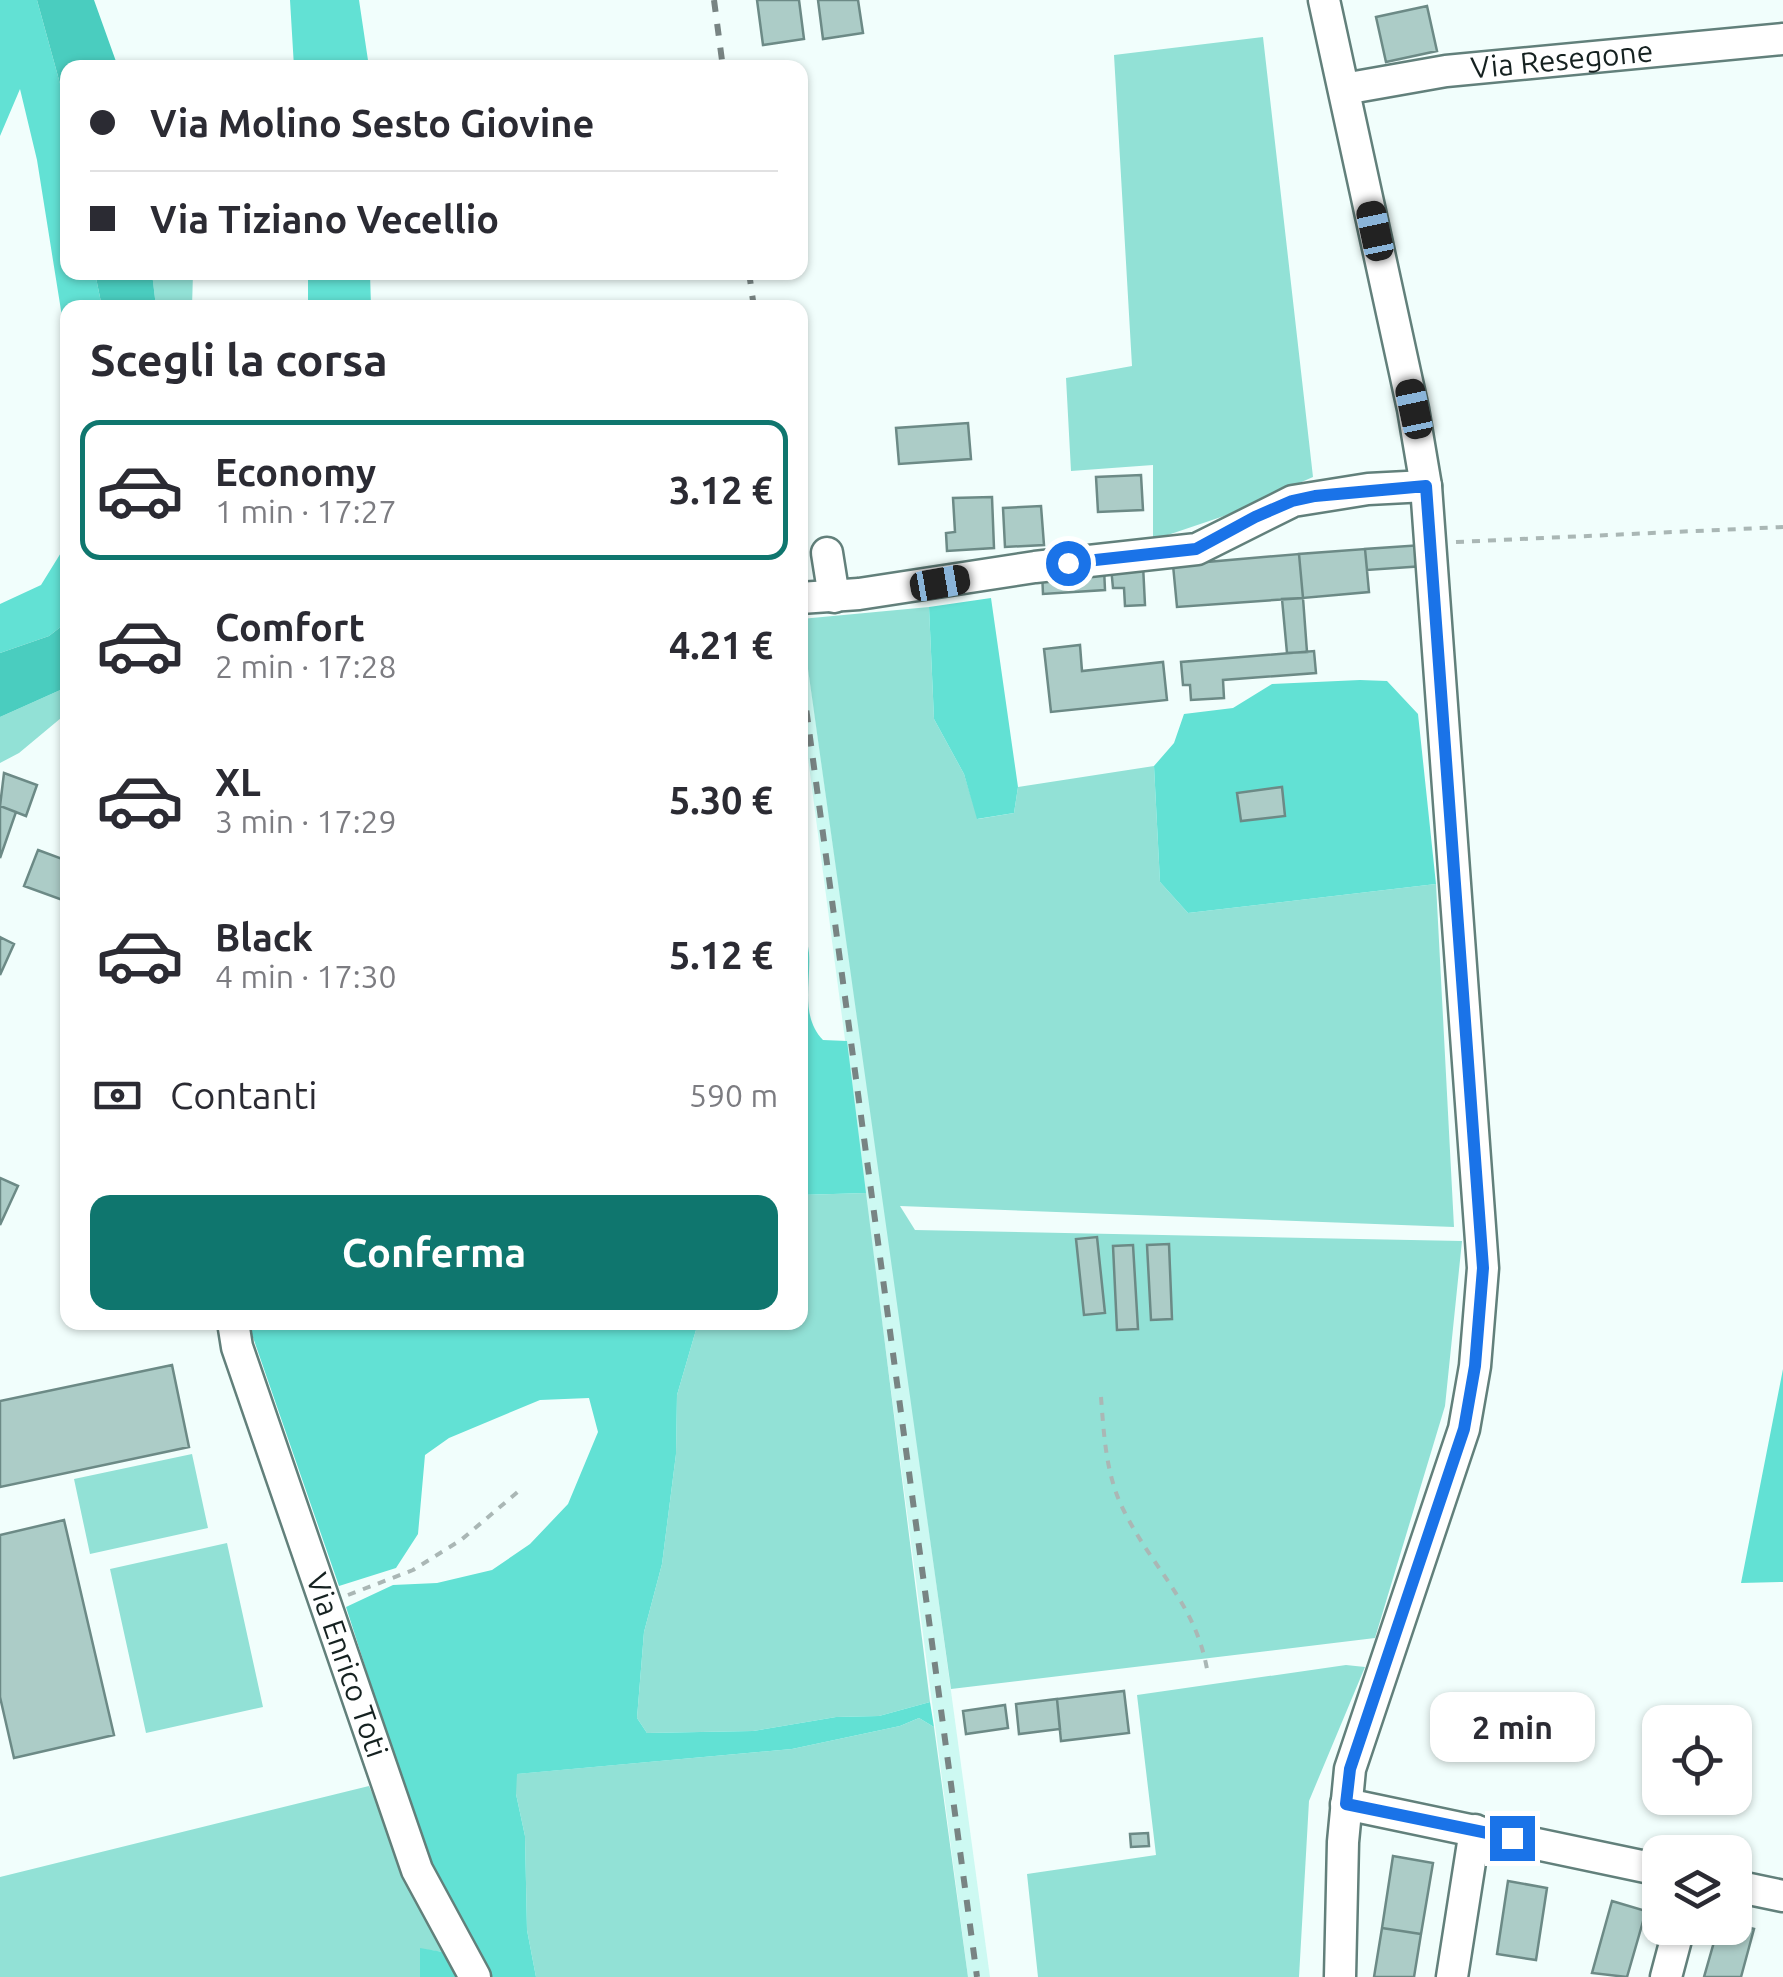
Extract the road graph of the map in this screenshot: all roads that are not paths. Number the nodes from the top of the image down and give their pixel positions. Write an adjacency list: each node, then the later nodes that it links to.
1 (1324, 0): 3 (street)
2 (1783, 39): 3 (street, Via Resegone)
3 (1344, 90): 4 (street)
4 (1426, 486): 6 (street); 9 (street)
5 (827, 553): 6 (street)
6 (834, 597): 7 (street)
7 (808, 598)
8 (235, 1335): 15 (street, Via Enrico Toti)
9 (1346, 1804): 10 (street); 16 (street)
10 (1475, 1830): 11 (street); 17 (street)
11 (1642, 1866)
12 (1752, 1890): 13 (street)
13 (1783, 1896)
14 (1674, 1945): 18 (street)
15 (474, 1977)
16 (1340, 1977)
17 (1452, 1977)
18 (1666, 1977)

